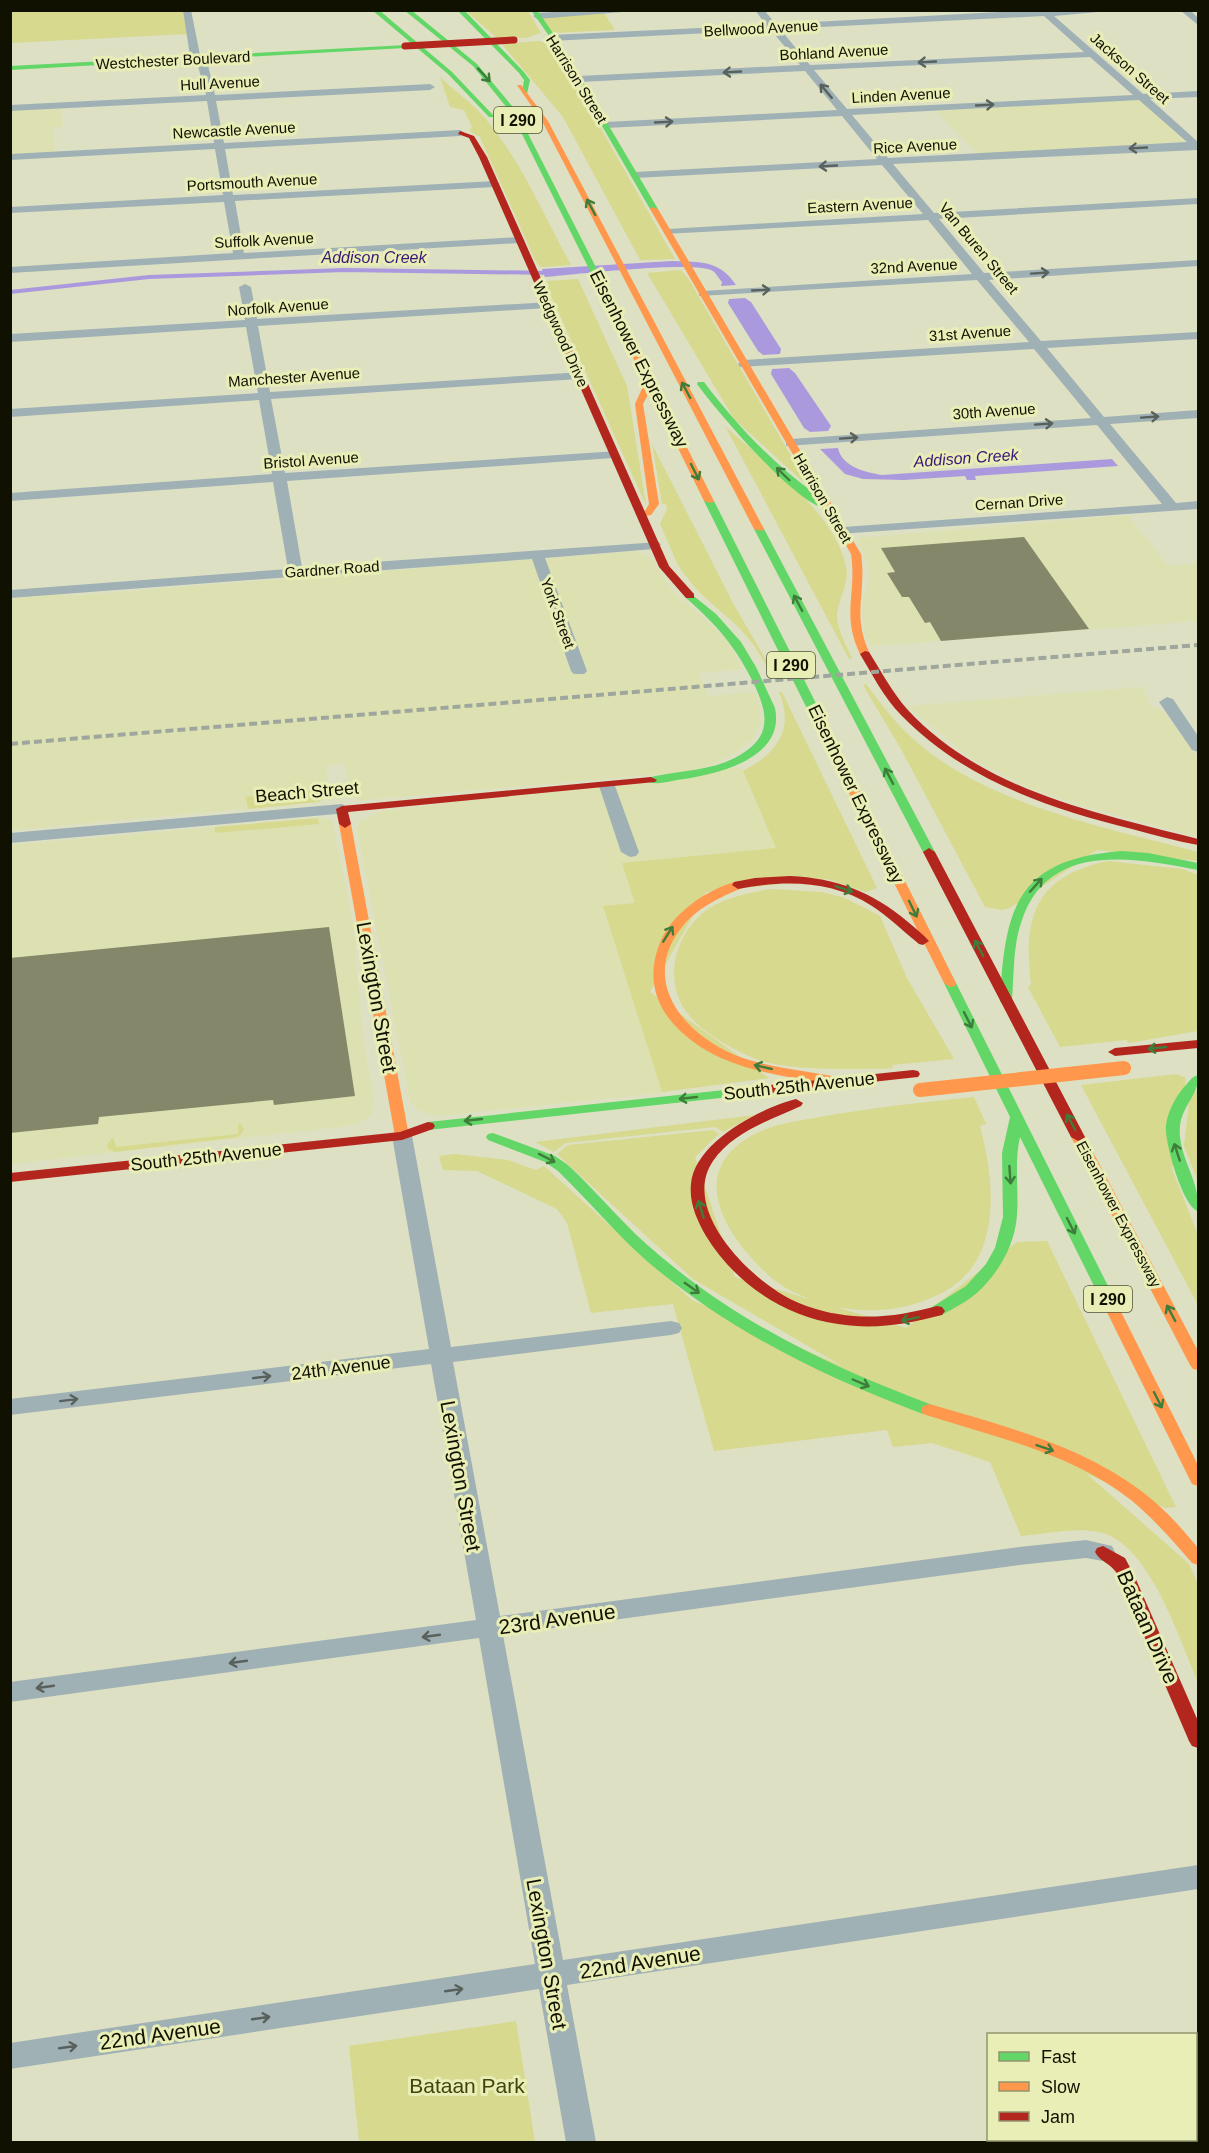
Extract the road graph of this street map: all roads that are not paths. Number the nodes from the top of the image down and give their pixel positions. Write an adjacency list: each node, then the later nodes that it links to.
1 (187, 10): 17 (street)
2 (375, 10): 30 (main road)
3 (407, 10): 44 (main road, Eisenhower Expressway / I 290, one-way to 44)
4 (460, 10): 23 (main road)
5 (644, 10): 10 (street)
6 (759, 10): 12 (street, Van Buren Street)
7 (1117, 10): 9 (street, Bellwood Avenue)
8 (1184, 10): 11 (street)
9 (1044, 12): 12 (street, Bellwood Avenue); 16 (street, Jackson Street)
10 (536, 13): 14 (main road, Harrison Street)
11 (1198, 22)
12 (773, 27): 14 (street, Bellwood Avenue); 20 (street, Van Buren Street)
13 (458, 29): 23 (main road, Eisenhower Expressway / I 290)
14 (551, 39): 15 (main road, Bellwood Avenue, bridge); 21 (main road, Harrison Street)
15 (405, 46): 17 (main road, Westchester Boulevard)
16 (1090, 54): 20 (street, Bohland Avenue, one-way to 20); 25 (street, Jackson Street)
17 (196, 56): 18 (main road, Westchester Boulevard); 19 (main road, Westchester Boulevard); 26 (street)
18 (10, 62)
19 (10, 68)
20 (807, 68): 21 (street, Bohland Avenue, one-way to 21); 28 (street, Van Buren Street, one-way to 20)
21 (579, 79): 29 (main road, Harrison Street)
22 (430, 87): 26 (street, Hull Avenue)
23 (525, 93): 56 (main road, Eisenhower Expressway / I 290, one-way to 23)
24 (1198, 94): 25 (street, Linden Avenue)
25 (1141, 97): 28 (street, Linden Avenue, one-way to 25); 33 (street, Jackson Street)
26 (211, 98): 27 (street, Hull Avenue); 32 (street)
27 (10, 108)
28 (844, 113): 29 (street, Linden Avenue, one-way to 28); 35 (street, Van Buren Street)
29 (606, 125): 37 (main road, Harrison Street)
30 (500, 126)
31 (460, 133): 32 (street, Newcastle Avenue); 38 (main road, Wedgwood Drive)
32 (219, 146): 34 (street, Newcastle Avenue); 39 (street)
33 (1197, 146): 35 (street, Rice Avenue, one-way to 35)
34 (10, 157)
35 (886, 163): 37 (street, Rice Avenue, one-way to 37); 42 (street, Van Buren Street)
36 (527, 168): 44 (main road)
37 (635, 176): 43 (main road, Harrison Street)
38 (495, 184): 39 (street, Portsmouth Avenue); 45 (main road, Wedgwood Drive)
39 (229, 198): 41 (street, Portsmouth Avenue); 46 (street)
40 (1198, 201): 42 (street, Eastern Avenue)
41 (10, 210)
42 (931, 216): 43 (street, Eastern Avenue); 49 (street, Van Buren Street)
43 (668, 231): 51 (main road, Harrison Street)
44 (577, 237): 60 (main road, Eisenhower Expressway / I 290)
45 (519, 240): 46 (street, Suffolk Avenue); 52 (main road, Wedgwood Drive)
46 (239, 256): 48 (street, Suffolk Avenue)
47 (1198, 263): 49 (street, 32nd Avenue, one-way to 47)
48 (10, 270)
49 (983, 277): 51 (street, 32nd Avenue, one-way to 49); 57 (street, Van Buren Street)
50 (245, 287): 53 (street)
51 (703, 294): 58 (main road, Harrison Street)
52 (547, 304): 53 (street, Norfolk Avenue); 59 (main road, Wedgwood Drive)
53 (251, 323): 55 (street, Norfolk Avenue); 61 (street)
54 (1198, 335): 57 (street, 31st Avenue)
55 (10, 338)
56 (663, 345): 71 (main road, one-way to 56); 88 (main road, Eisenhower Expressway / I 290, one-way to 56)
57 (1038, 345): 58 (street, 31st Avenue); 64 (street, Van Buren Street)
58 (744, 364): 65 (main road, Harrison Street)
59 (579, 375): 61 (street, Manchester Avenue); 66 (main road, Wedgwood Drive)
60 (650, 382): 72 (main road); 87 (main road, Eisenhower Expressway / I 290, one-way to 87)
61 (264, 396): 62 (street, Manchester Avenue); 67 (street)
62 (10, 413)
63 (1198, 414): 64 (street, 30th Avenue, one-way to 63)
64 (1101, 420): 65 (street, 30th Avenue, one-way to 64); 70 (street, Van Buren Street)
65 (791, 442): 71 (main road, Harrison Street)
66 (614, 454): 67 (street, Bristol Avenue); 72 (main road, Wedgwood Drive)
67 (279, 478): 68 (street, Bristol Avenue); 76 (street)
68 (10, 497)
69 (1198, 505): 70 (street, Cernan Drive)
70 (1172, 507): 73 (street, Cernan Drive)
71 (830, 508): 73 (main road, Harrison Street)
72 (640, 514): 74 (main road, Wedgwood Drive)
73 (843, 531): 84 (main road, Harrison Street)
74 (654, 545): 75 (street, Gardner Road); 81 (main road, Beach Street)
75 (537, 554): 76 (street, Gardner Road); 78 (street, York Street)
76 (296, 572): 77 (street, Gardner Road)
77 (10, 594)
78 (579, 670)
79 (1167, 702): 80 (street)
80 (1198, 747)
81 (607, 786): 82 (main road, Beach Street); 85 (street)
82 (342, 809): 83 (street, Beach Street); 101 (main road, Lexington Street)
83 (10, 838)
84 (1198, 842)
85 (630, 852)
86 (1198, 867): 88 (main road, one-way to 86)
87 (933, 949): 96 (main road, one-way to 87); 99 (main road, Eisenhower Expressway / I 290, one-way to 99)
88 (1006, 1000): 107 (main road, Eisenhower Expressway / I 290, one-way to 88)
89 (1198, 1044): 90 (main road, one-way to 90)
90 (1109, 1053)
91 (1056, 1059): 92 (main road)
92 (972, 1068)
93 (1130, 1068): 97 (main road, bridge)
94 (919, 1073): 96 (main road, South 25th Avenue)
95 (1198, 1079): 104 (main road, one-way to 95)
96 (842, 1082): 101 (main road, South 25th Avenue, one-way to 101)
97 (914, 1090)
98 (749, 1108): 99 (main road, South 25th Avenue, one-way to 98)
99 (1017, 1117): 109 (main road, Eisenhower Expressway / I 290, one-way to 109)
100 (528, 1133): 111 (main road, one-way to 111)
101 (402, 1136): 102 (main road, South 25th Avenue); 103 (main road, South 25th Avenue); 106 (street, Lexington Street)
102 (423, 1141)
103 (10, 1178)
104 (1198, 1206)
105 (671, 1328): 106 (street, 24th Avenue)
106 (439, 1356): 108 (street, 24th Avenue, one-way to 106); 112 (street, Lexington Street)
107 (1198, 1365)
108 (10, 1407)
109 (1198, 1480)
110 (1103, 1552): 112 (street, 23rd Avenue); 114 (main road, Bataan Drive)
111 (1198, 1559)
112 (489, 1628): 113 (street, 23rd Avenue, one-way to 113); 116 (street, Lexington Street)
113 (10, 1692)
114 (1198, 1741)
115 (1198, 1877): 116 (street, 22nd Avenue)
116 (550, 1975): 117 (street, 22nd Avenue, one-way to 116); 118 (street, Lexington Street)
117 (10, 2056)
118 (581, 2142)

